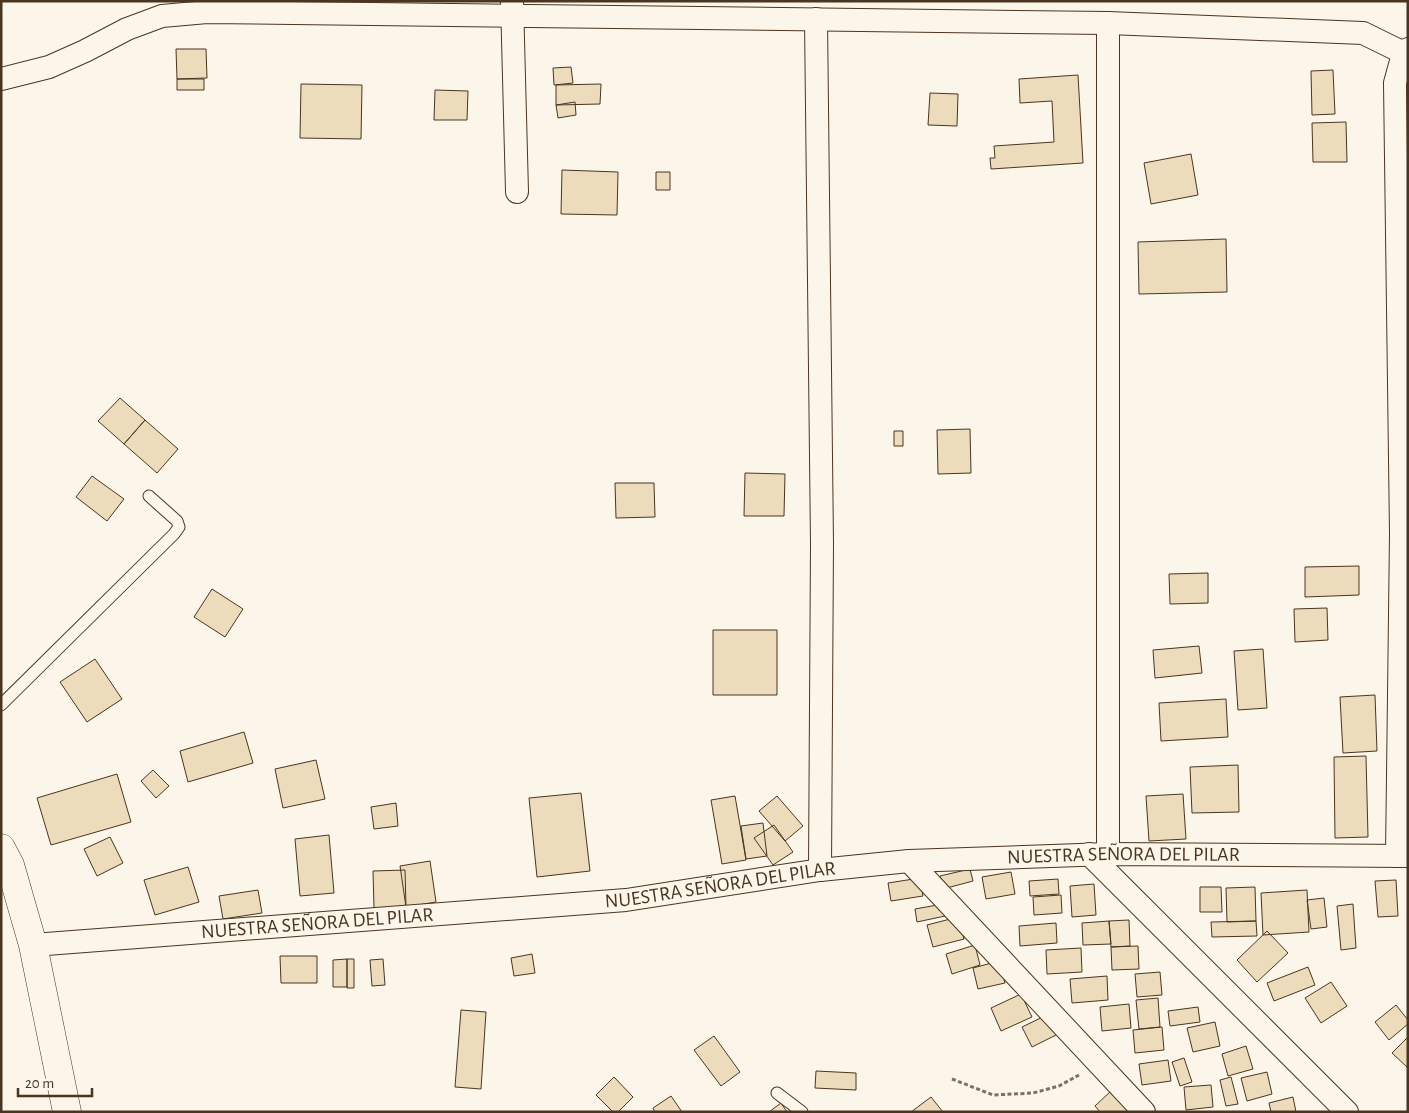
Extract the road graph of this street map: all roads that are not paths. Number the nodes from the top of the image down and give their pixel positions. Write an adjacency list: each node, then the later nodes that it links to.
1 (512, 8): 2 (street); 5 (street); 6 (street)
2 (816, 19): 3 (street); 13 (street)
3 (1108, 23): 4 (street); 10 (street)
4 (1406, 53): 11 (street)
5 (1, 79)
6 (517, 192)
7 (149, 496): 8 (lane)
8 (1, 705)
9 (1, 848): 14 (street)
10 (1099, 854): 11 (street, NUESTRA SEÑORA DEL PILAR); 12 (street, NUESTRA SEÑORA DEL PILAR); 19 (street)
11 (1402, 856)
12 (909, 861): 13 (street, NUESTRA SEÑORA DEL PILAR); 18 (street)
13 (820, 870): 14 (street, NUESTRA SEÑORA DEL PILAR)
14 (33, 946): 16 (street)
15 (777, 1093): 17 (lane)
16 (68, 1112)
17 (802, 1112)
18 (1144, 1112)
19 (1347, 1112)

